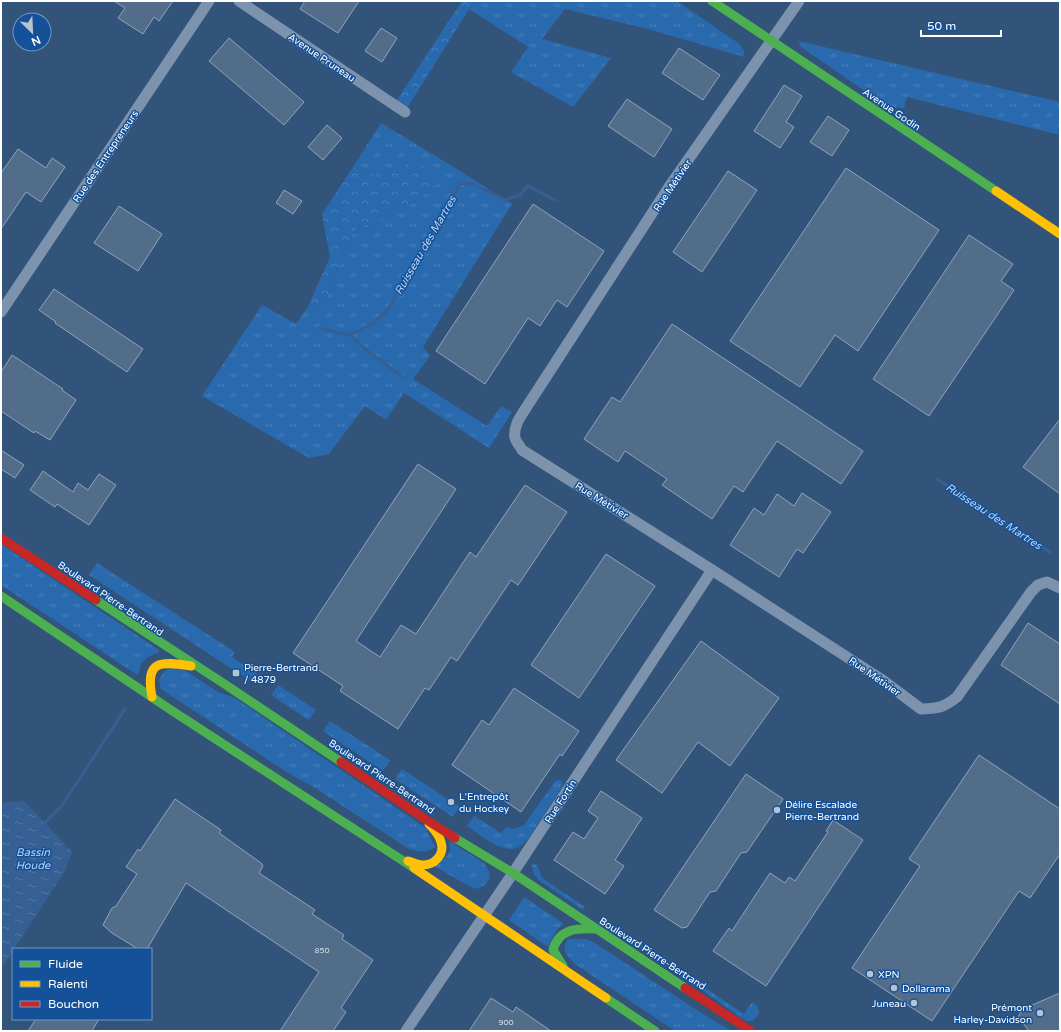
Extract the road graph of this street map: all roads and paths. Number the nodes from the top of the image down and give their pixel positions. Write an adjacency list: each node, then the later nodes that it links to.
1 (209, 1): 8 (street, Rue des Entrepreneurs)
2 (239, 1): 6 (street, Avenue Pruneau)
3 (712, 1): 5 (main road, Avenue Godin)
4 (799, 1): 5 (street, Rue Métivier)
5 (771, 41): 7 (main road, Avenue Godin); 10 (street, Rue Métivier)
6 (405, 112)
7 (1060, 234)
8 (1, 312)
9 (1, 538): 13 (main road, Boulevard Pierre-Bertrand)
10 (712, 570): 11 (street, Rue Métivier); 17 (street, Rue Fortin)
11 (1060, 588)
12 (1, 596): 14 (main road)
13 (195, 666): 14 (main road); 15 (main road, Boulevard Pierre-Bertrand)
14 (152, 697): 16 (main road)
15 (425, 819): 16 (main road); 17 (main road, Boulevard Pierre-Bertrand)
16 (400, 859): 18 (main road)
17 (513, 873): 18 (street, Rue Fortin); 19 (main road, Boulevard Pierre-Bertrand)
18 (483, 916): 20 (main road); 21 (street, Rue Fortin)
19 (597, 929): 20 (main road); 23 (main road, Boulevard Pierre-Bertrand)
20 (567, 971): 22 (main road)
21 (406, 1031)
22 (655, 1031)
23 (751, 1031)

